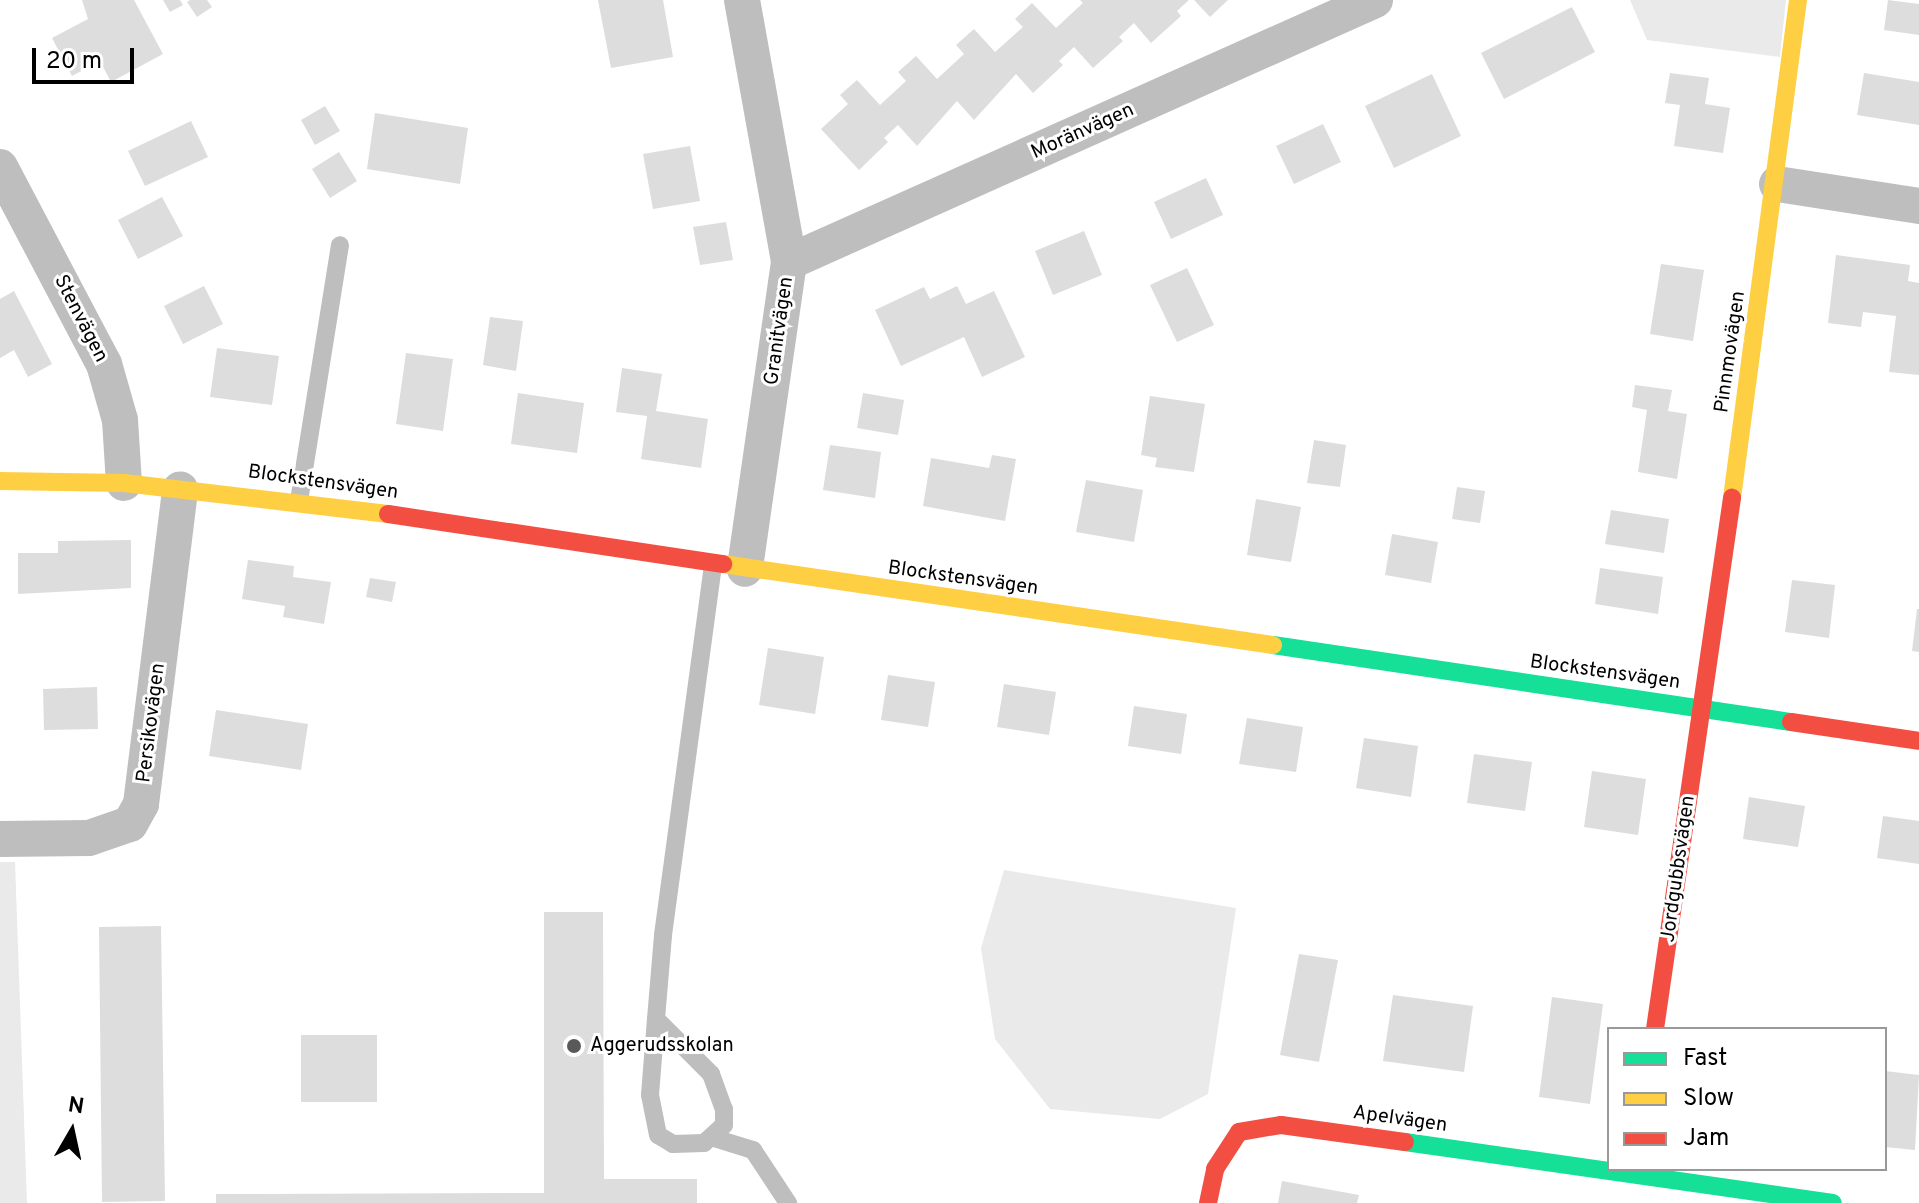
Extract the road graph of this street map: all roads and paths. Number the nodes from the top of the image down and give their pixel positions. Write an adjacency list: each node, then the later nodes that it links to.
1 (742, 0): 8 (street, Granitvägen)
2 (1375, 0): 8 (street, Moränvägen)
3 (1798, 0): 5 (street, Pinnmovägen)
4 (0, 167): 10 (street, Stenvägen)
5 (1777, 184): 6 (street); 14 (street, Pinnmovägen)
6 (1919, 206)
7 (340, 245): 12 (lane)
8 (789, 262): 13 (street, Granitvägen)
9 (0, 481): 10 (street, Blockstensvägen)
10 (124, 483): 11 (street, Blockstensvägen)
11 (180, 489): 12 (street, Blockstensvägen); 16 (street, Persikovägen)
12 (299, 501): 13 (street, Blockstensvägen)
13 (729, 567): 14 (street, Blockstensvägen); 17 (lane)
14 (1703, 710): 15 (street, Blockstensvägen); 18 (street, Jordgubbsvägen)
15 (1919, 741)
16 (0, 839)
17 (656, 1019): 19 (lane); 19 (lane)
18 (1655, 1027)
19 (714, 1138): 21 (lane)
20 (1635, 1182): 22 (street, Apelvägen); 23 (street, Apelvägen)
21 (788, 1203)
22 (1208, 1203)
23 (1833, 1203)

